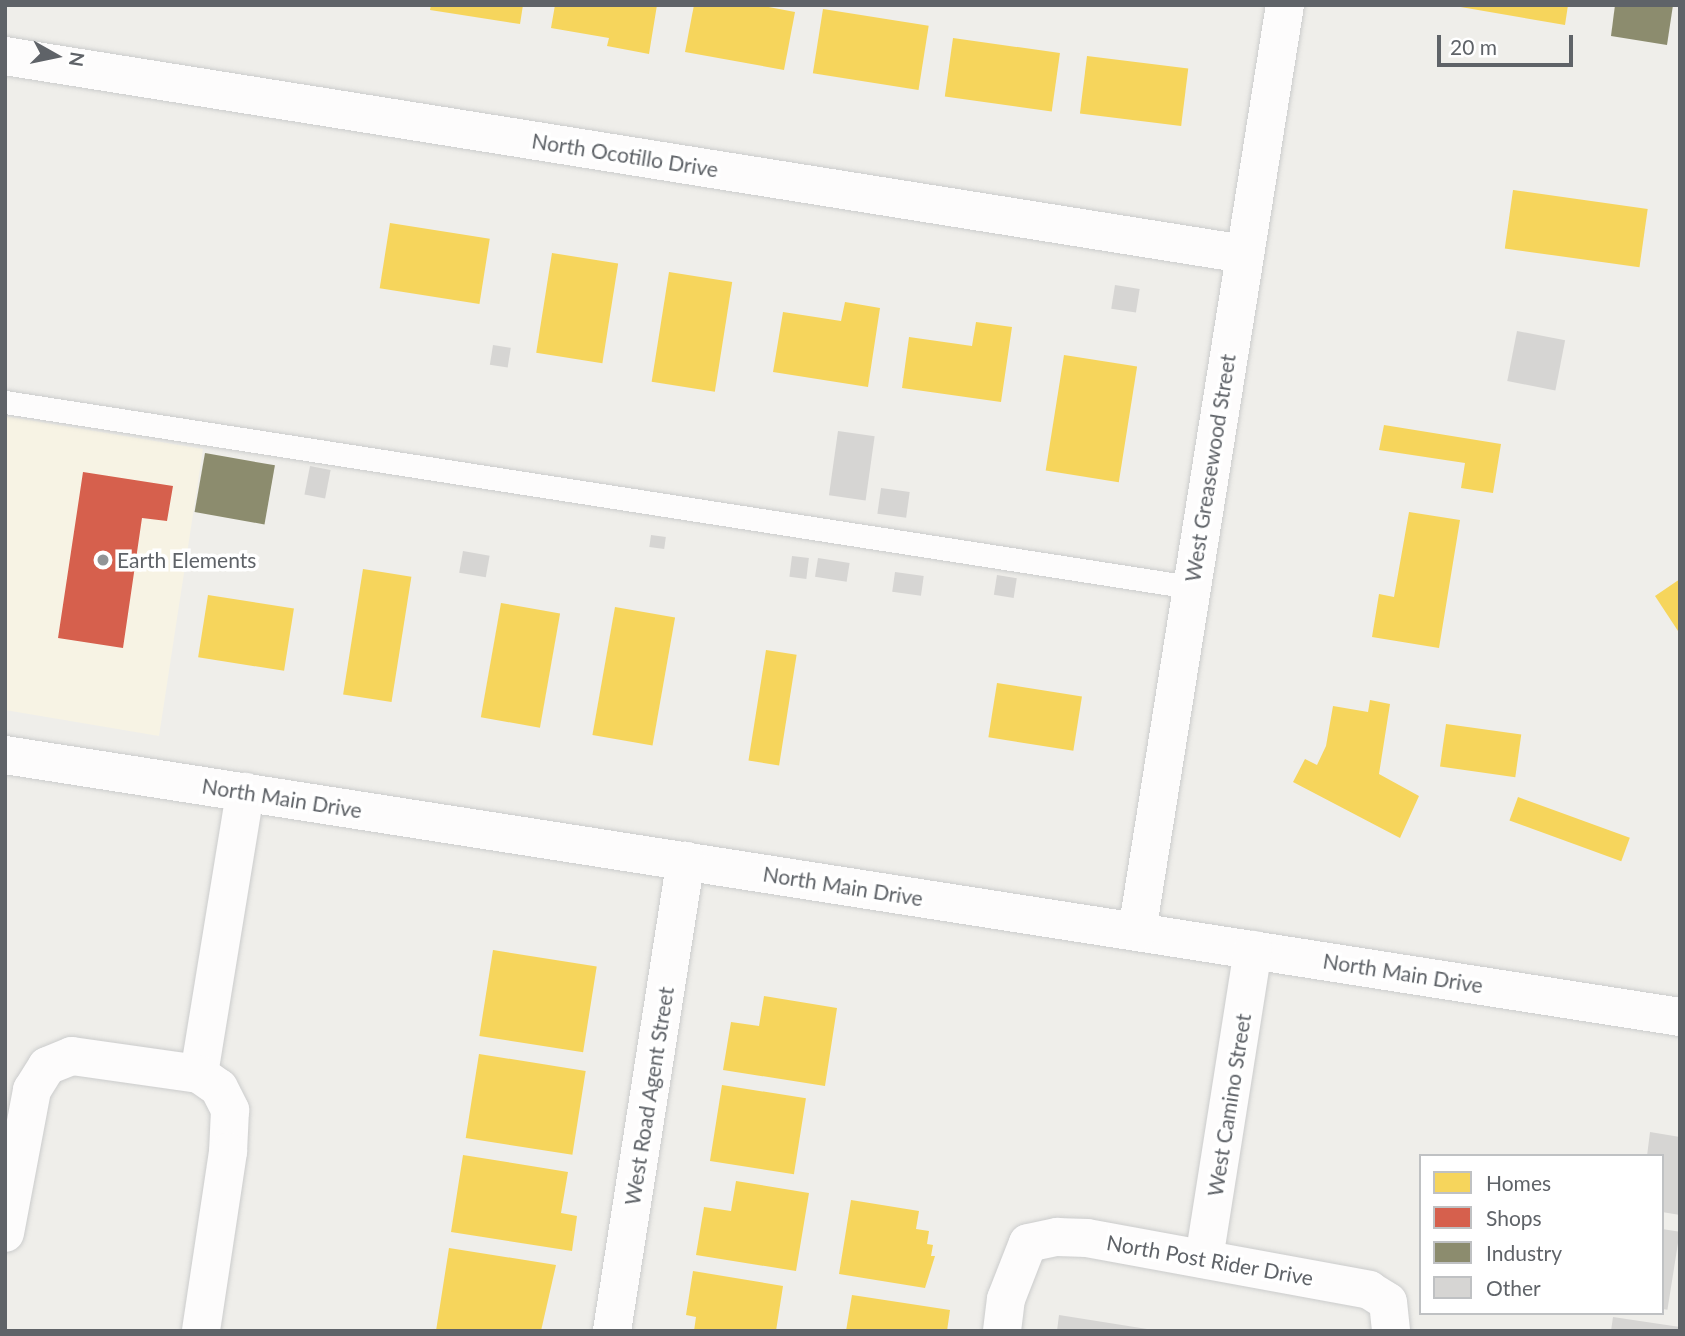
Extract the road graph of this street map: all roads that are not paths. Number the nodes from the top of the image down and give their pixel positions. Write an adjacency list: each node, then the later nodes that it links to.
1 (1285, 5): 3 (street, West Greasewood Street)
2 (5, 56): 3 (street, North Ocotillo Drive)
3 (1244, 254): 5 (street, West Greasewood Street)
4 (5, 402): 5 (lane)
5 (1191, 587): 9 (street, West Greasewood Street)
6 (5, 755): 7 (street, North Main Drive)
7 (246, 792): 8 (street, North Main Drive); 12 (street)
8 (685, 861): 9 (street, North Main Drive); 17 (street, West Road Agent Street)
9 (1137, 932): 10 (street, North Main Drive)
10 (1253, 950): 11 (street, North Main Drive); 14 (street, West Camino Street)
11 (1680, 1017)
12 (199, 1074): 13 (street); 16 (street)
13 (5, 1233)
14 (1204, 1259): 15 (street, North Post Rider Drive); 18 (street, North Post Rider Drive)
15 (1389, 1317)
16 (201, 1331)
17 (612, 1331)
18 (1002, 1331)

